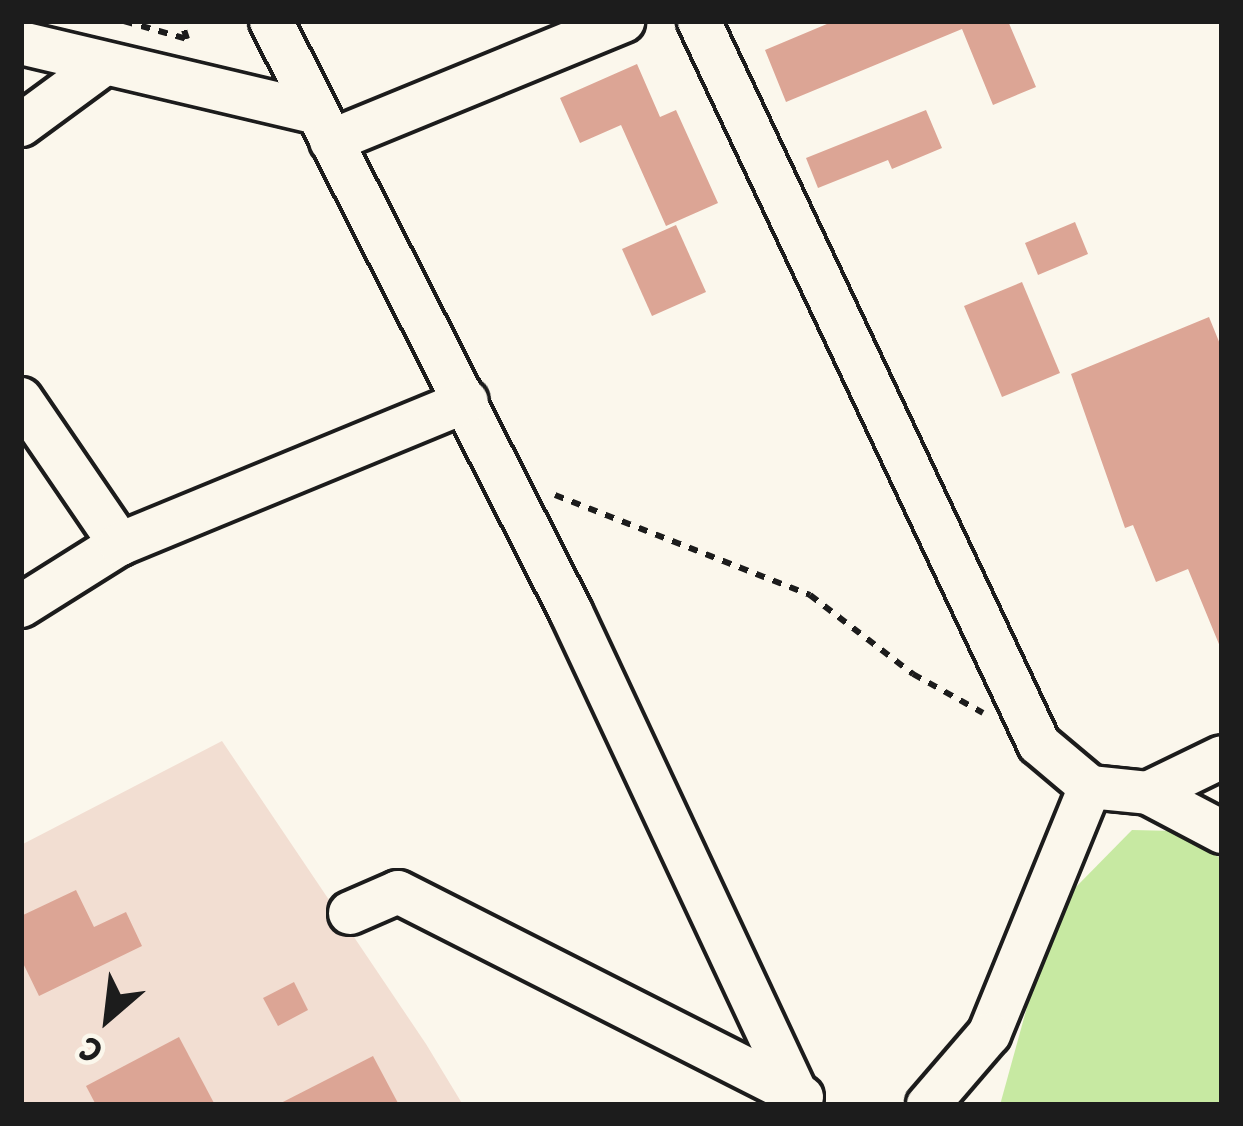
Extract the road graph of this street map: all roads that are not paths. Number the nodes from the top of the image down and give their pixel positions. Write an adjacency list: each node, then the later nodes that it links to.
1 (623, 21): 7 (street)
2 (699, 21): 13 (street)
3 (274, 24): 7 (street)
4 (21, 43): 5 (street)
5 (104, 64): 6 (street); 7 (street)
6 (21, 125)
7 (324, 127): 9 (street)
8 (21, 400): 10 (street)
9 (467, 400): 10 (street); 18 (street)
10 (120, 544): 11 (street)
11 (21, 606)
12 (1222, 757): 14 (street)
13 (1090, 787): 14 (street); 17 (street)
14 (1148, 793): 15 (street)
15 (1222, 832)
16 (350, 913): 18 (street)
17 (989, 1034): 19 (street); 20 (street)
18 (799, 1100)
19 (928, 1105)
20 (976, 1105)

